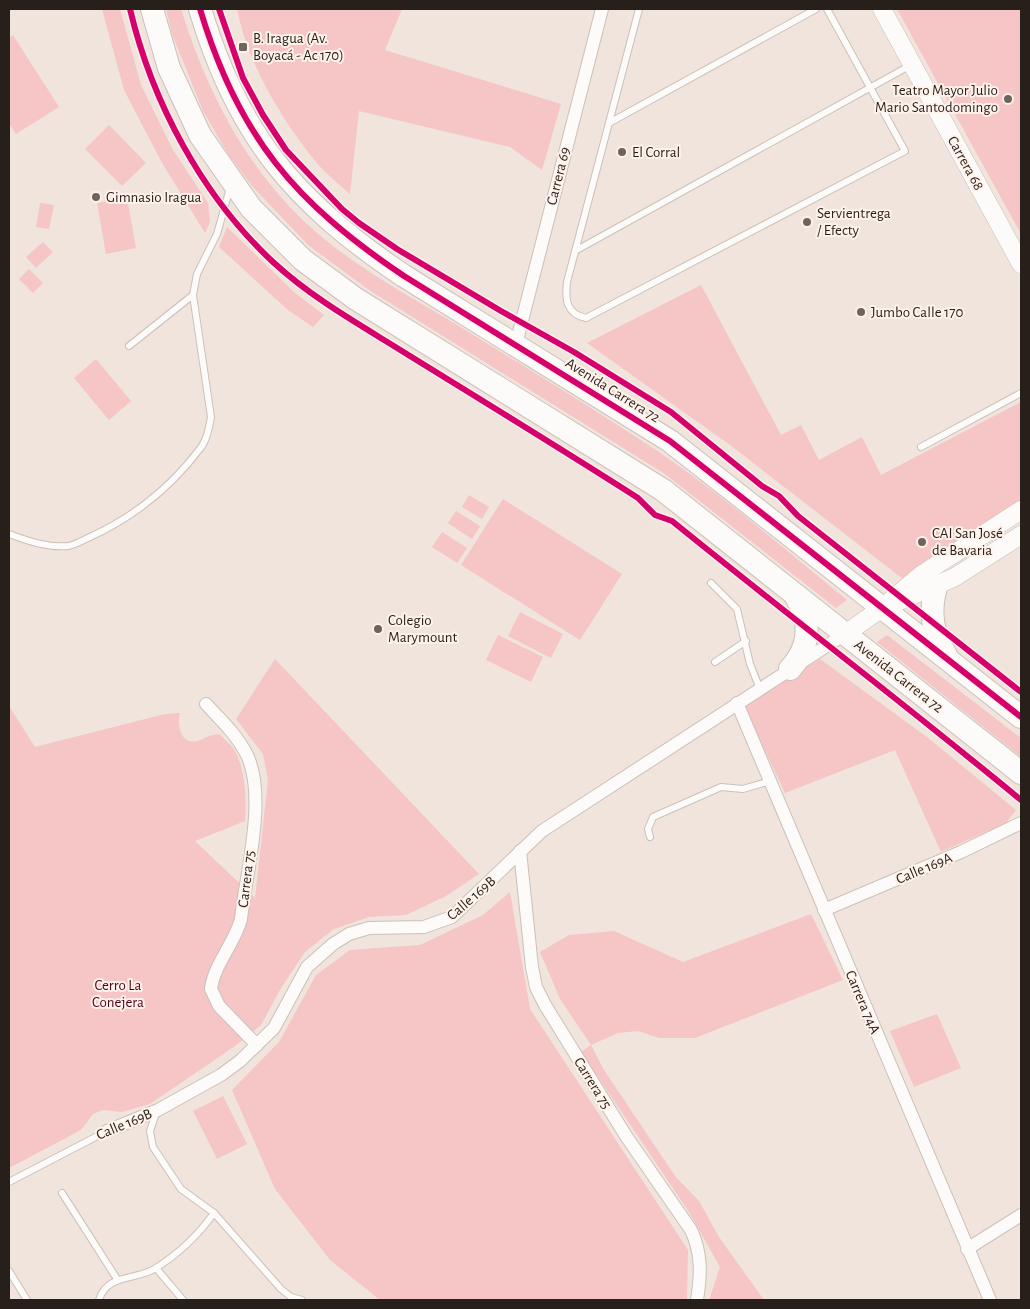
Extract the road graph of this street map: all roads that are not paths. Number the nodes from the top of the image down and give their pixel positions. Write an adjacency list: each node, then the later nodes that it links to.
1 (152, 9): 11 (highway, Avenida Carrera 72)
2 (200, 9): 15 (highway, Avenida Carrera 72)
3 (602, 9): 15 (street, Carrera 69)
4 (639, 9): 10 (lane)
5 (816, 9): 10 (lane)
6 (827, 9): 9 (lane)
7 (882, 9): 8 (main road, Carrera 68)
8 (912, 65): 9 (lane); 13 (main road, Carrera 68)
9 (870, 88): 12 (lane); 12 (lane)
10 (609, 124): 12 (lane)
11 (231, 182): 14 (lane); 24 (highway, Avenida Carrera 72)
12 (575, 251)
13 (1021, 264)
14 (194, 295): 16 (lane); 20 (lane)
15 (516, 344): 25 (highway, Avenida Carrera 72)
16 (129, 346)
17 (1021, 394): 18 (lane)
18 (921, 446)
19 (1021, 510): 25 (main road, Calle 169B)
20 (9, 534)
21 (1021, 535): 23 (main road, Calle 169B)
22 (711, 583): 27 (lane)
23 (936, 586): 25 (main road, Calle 169B); 28 (highway)
24 (795, 596): 26 (highway, Avenida Carrera 72); 30 (highway)
25 (882, 608): 26 (main road, Calle 169B); 28 (highway, Avenida Carrera 72)
26 (845, 634): 30 (street, Calle 169B); 35 (highway, Avenida Carrera 72)
27 (746, 642): 29 (lane); 31 (lane)
28 (949, 661): 34 (highway, Avenida Carrera 72)
29 (715, 662)
30 (790, 669): 31 (street, Calle 169B)
31 (760, 689): 32 (street, Calle 169B)
32 (737, 703): 36 (street, Carrera 74A); 39 (street, Calle 169B)
33 (206, 704): 41 (street, Carrera 75)
34 (1021, 717)
35 (1021, 772)
36 (770, 781): 38 (lane); 40 (street, Carrera 74A)
37 (1021, 823): 40 (street, Calle 169A)
38 (650, 837)
39 (520, 851): 41 (street, Calle 169B); 56 (street, Carrera 75)
40 (824, 910): 48 (street, Carrera 74A)
41 (257, 1045): 42 (street, Calle 169B)
42 (158, 1110): 43 (street, Calle 169B); 46 (lane)
43 (107, 1131): 44 (lane, Calle 169B)
44 (9, 1182)
45 (62, 1194): 51 (lane)
46 (214, 1213): 49 (lane); 55 (lane)
47 (1021, 1215): 48 (street)
48 (967, 1249): 57 (street, Carrera 74A)
49 (156, 1268): 51 (lane); 54 (lane)
50 (9, 1271): 52 (lane)
51 (117, 1279): 53 (lane)
52 (27, 1300)
53 (99, 1300)
54 (183, 1300)
55 (302, 1300)
56 (697, 1300)
57 (990, 1300)

